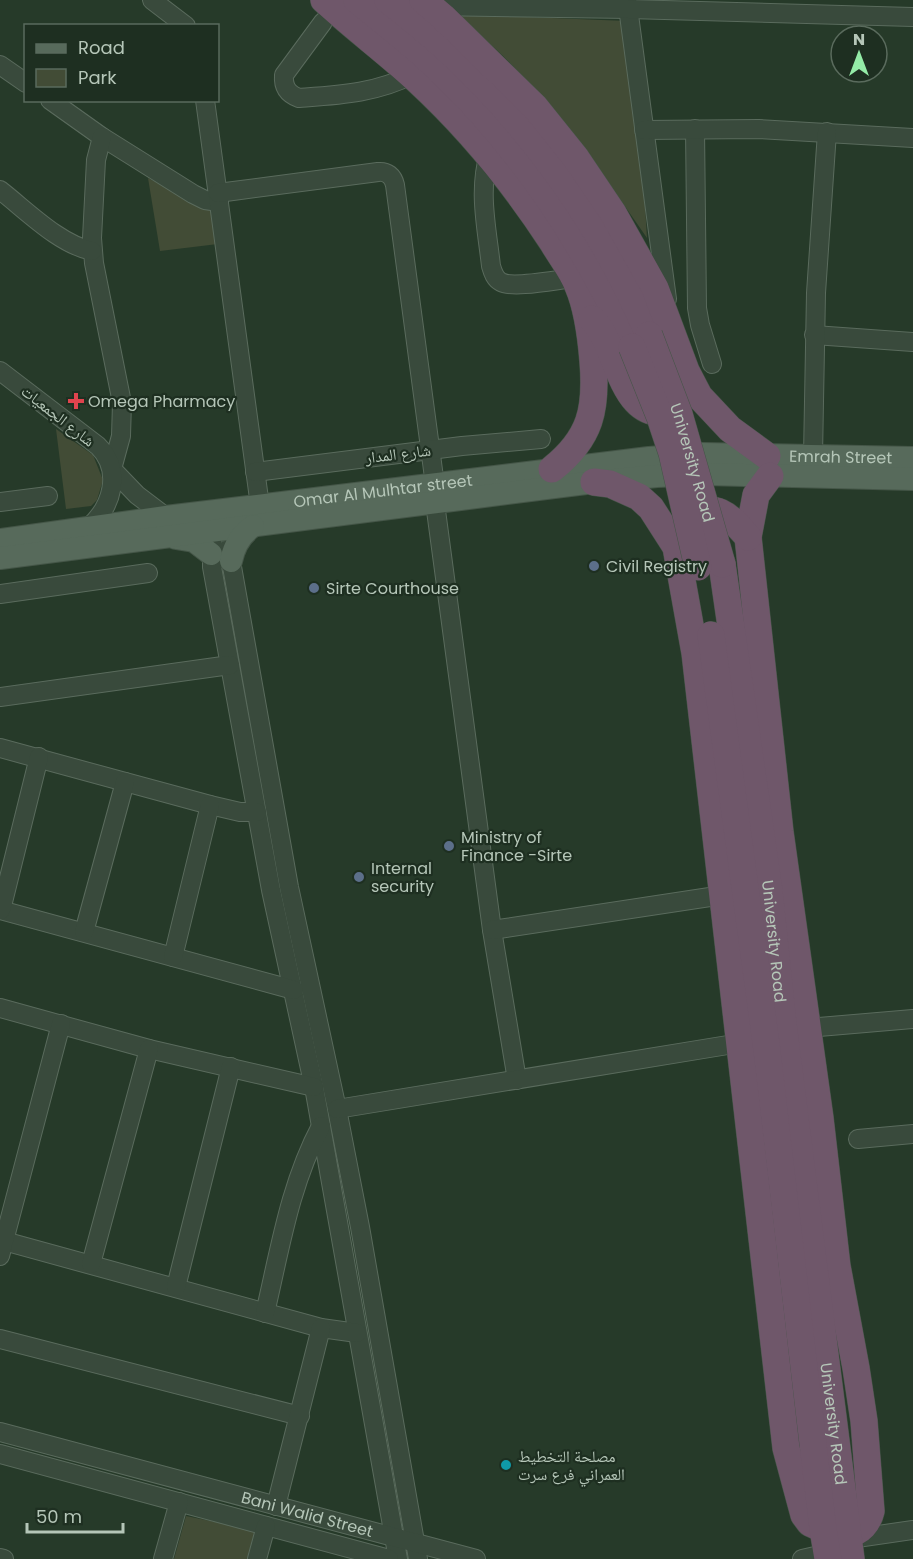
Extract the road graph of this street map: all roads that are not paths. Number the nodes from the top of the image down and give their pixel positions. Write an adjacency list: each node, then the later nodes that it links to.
1 (152, 0): 9 (street)
2 (357, 0): 26 (highway)
3 (388, 0): 26 (highway)
4 (427, 3): 5 (street); 26 (highway)
5 (627, 4): 6 (street); 16 (street)
6 (840, 8): 8 (street)
7 (324, 11): 11 (highway); 11 (street)
8 (913, 17)
9 (183, 24)
10 (0, 65): 12 (street)
11 (411, 75): 20 (highway)
12 (24, 82)
13 (53, 102): 18 (street)
14 (205, 102): 22 (street)
15 (695, 129): 16 (street); 17 (street); 29 (street)
16 (644, 130): 26 (street)
17 (827, 132): 19 (street); 27 (street)
18 (102, 138): 22 (street); 23 (street)
19 (913, 138)
20 (489, 154): 24 (highway); 24 (street)
21 (0, 190): 23 (street)
22 (218, 197): 33 (street); 39 (street)
23 (92, 250): 37 (street)
24 (575, 278): 25 (highway)
25 (586, 314): 31 (highway); 38 (highway)
26 (649, 333): 31 (highway); 54 (highway, bridge)
27 (814, 335): 28 (street); 34 (street)
28 (913, 342)
29 (712, 364)
30 (0, 371): 37 (street, شارع الجمعيات)
31 (695, 390): 36 (highway)
32 (541, 439): 33 (street, شارع المدار)
33 (431, 450): 39 (street, شارع المدار); 42 (street)
34 (813, 456): 35 (main road, Emrah Street); 36 (main road, Emrah Street)
35 (913, 458)
36 (769, 466): 38 (main road, Omar Al Mulhtar street); 40 (main road, Emrah Street); 41 (main road, Omar Al Mulhtar street); 49 (highway)
37 (112, 469): 47 (street, شارع الجمعيات); 48 (street)
38 (552, 469): 42 (main road, Omar Al Mulhtar street)
39 (255, 472): 45 (street)
40 (913, 479)
41 (594, 482): 42 (main road, Omar Al Mulhtar street); 51 (highway)
42 (435, 494): 45 (main road, Omar Al Mulhtar street); 67 (street)
43 (48, 496): 44 (street)
44 (0, 502)
45 (257, 516): 46 (main road, Omar Al Mulhtar street); 53 (main road)
46 (212, 521): 47 (main road, Omar Al Mulhtar street); 53 (street)
47 (167, 527): 48 (main road); 52 (main road); 53 (main road)
48 (88, 528): 50 (main road)
49 (748, 537): 51 (highway); 74 (highway)
50 (0, 540)
51 (676, 547): 65 (highway)
52 (0, 558)
53 (221, 558): 57 (street); 64 (street)
54 (710, 565): 74 (highway, University Road); 101 (highway)
55 (148, 573): 56 (street)
56 (0, 594)
57 (230, 665): 58 (street); 63 (street)
58 (0, 697)
59 (0, 748): 60 (street)
60 (39, 757): 61 (street); 66 (street)
61 (125, 782): 62 (street); 68 (street)
62 (210, 805): 63 (street); 69 (street)
63 (257, 812): 64 (street)
64 (280, 889): 70 (street); 80 (street)
65 (723, 895): 67 (street); 75 (highway)
66 (0, 910): 68 (street)
67 (492, 930): 78 (street)
68 (84, 932): 69 (street)
69 (173, 957): 70 (street)
70 (294, 990): 79 (street)
71 (0, 1008): 73 (street)
72 (913, 1019): 74 (street)
73 (61, 1024): 76 (street); 86 (street)
74 (795, 1025): 101 (highway)
75 (740, 1043): 78 (street); 101 (highway)
76 (149, 1049): 77 (street); 87 (street)
77 (231, 1067): 79 (street); 88 (street)
78 (518, 1080): 80 (street)
79 (314, 1087): 81 (street)
80 (337, 1108): 84 (street)
81 (321, 1126): 85 (street); 89 (street)
82 (913, 1134): 83 (street)
83 (858, 1139)
84 (360, 1227): 85 (street); 102 (street)
85 (340, 1231): 91 (street)
86 (1, 1246): 87 (street)
87 (91, 1264): 88 (street)
88 (176, 1287): 89 (street)
89 (266, 1312): 90 (street)
90 (321, 1328): 91 (street); 93 (street)
91 (357, 1333): 100 (street)
92 (0, 1339): 93 (street)
93 (300, 1416): 97 (street)
94 (0, 1432): 97 (street, Bani Walid Street)
95 (0, 1454): 96 (street, Bani Walid Street)
96 (179, 1502): 98 (street, Bani Walid Street); 106 (street)
97 (276, 1506): 100 (street, Bani Walid Street)
98 (266, 1526): 103 (street, Bani Walid Street); 107 (street)
99 (913, 1530): 101 (street)
100 (394, 1537): 102 (street, Bani Walid Street); 109 (street)
101 (832, 1546)
102 (417, 1551): 110 (street, Bani Walid Street)
103 (353, 1554): 108 (street, Bani Walid Street)
104 (0, 1558): 105 (street)
105 (4, 1559)
106 (163, 1559)
107 (257, 1559)
108 (388, 1559)
109 (398, 1559)
110 (476, 1559)

